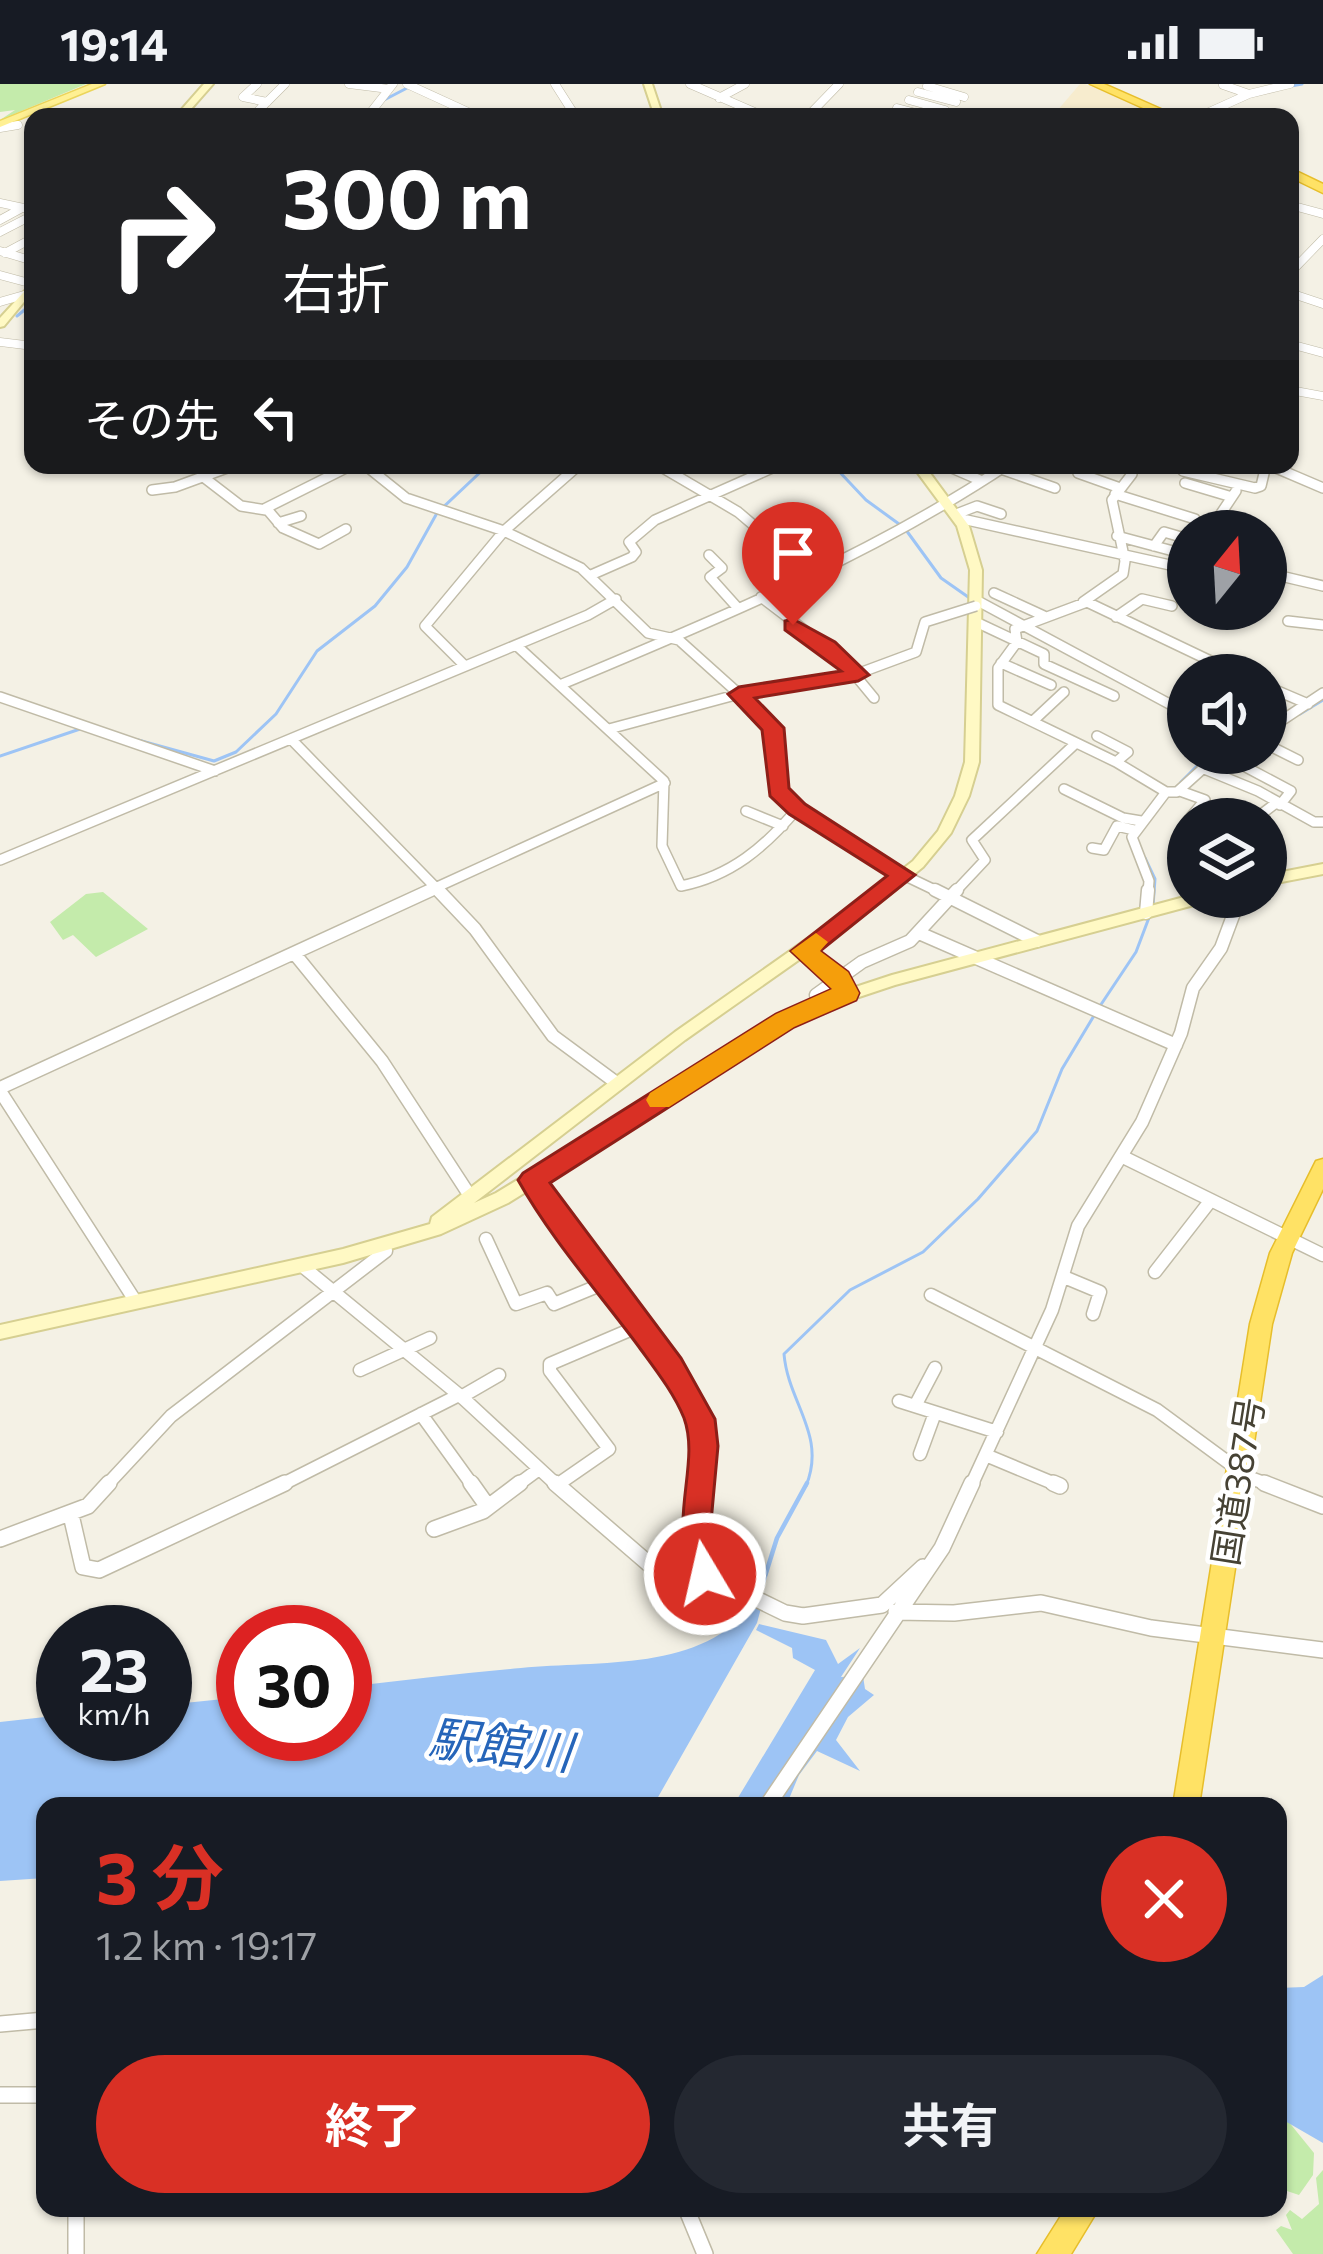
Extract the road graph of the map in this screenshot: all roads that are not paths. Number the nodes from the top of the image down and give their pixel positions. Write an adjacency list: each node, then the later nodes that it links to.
1 (100, 84): 23 (main road)
2 (209, 84): 24 (street)
3 (257, 84): 21 (street)
4 (285, 84): 21 (street)
5 (349, 84): 15 (street)
6 (407, 84): 26 (street)
7 (690, 84): 19 (street)
8 (745, 84): 19 (street)
9 (839, 84): 28 (street)
10 (1095, 84): 31 (highway)
11 (1255, 84): 16 (street)
12 (1289, 84): 16 (street)
13 (1223, 85): 18 (street)
14 (927, 86): 22 (street)
15 (391, 87)
16 (1268, 89): 18 (street)
17 (918, 92): 22 (street)
18 (1249, 94): 32 (street)
19 (719, 98): 27 (street)
20 (909, 100): 29 (street)
21 (268, 102): 25 (street)
22 (956, 102): 30 (street)
23 (43, 108)
24 (187, 108)
25 (262, 108)
26 (459, 108)
27 (742, 108)
28 (815, 108)
29 (926, 108)
30 (947, 108)
31 (1152, 108)
32 (1218, 108)
33 (18, 125): 34 (street)
34 (0, 126)
35 (1323, 239): 36 (street)
36 (1299, 264)
37 (24, 295): 38 (street)
38 (0, 325)
39 (208, 474): 55 (street)
40 (337, 474): 66 (street)
41 (376, 474): 74 (street)
42 (569, 474): 74 (street)
43 (675, 474): 64 (street)
44 (760, 474): 64 (street)
45 (925, 474): 69 (street)
46 (966, 474): 57 (street)
47 (993, 474): 57 (street)
48 (1021, 474): 60 (street)
49 (1081, 474): 56 (street)
50 (1091, 474): 56 (street)
51 (1132, 474): 63 (street)
52 (1194, 474): 59 (street)
53 (1265, 474): 59 (street)
54 (1290, 474): 61 (street)
55 (202, 476): 62 (street); 66 (street)
56 (1089, 477): 63 (street)
57 (982, 481): 69 (street)
58 (1185, 483): 65 (street)
59 (1239, 484): 65 (street)
60 (1055, 488)
61 (1323, 488)
62 (152, 490)
63 (1118, 491): 67 (street); 76 (street)
64 (715, 496): 82 (street); 83 (street)
65 (1232, 497): 68 (street)
66 (266, 510): 72 (street)
67 (1173, 510)
68 (1223, 510)
69 (954, 512): 70 (street); 79 (street); 82 (street); 91 (street)
70 (1001, 514)
71 (301, 516): 72 (street)
72 (278, 524): 73 (street)
73 (346, 529)
74 (504, 531): 83 (street); 102 (street)
75 (1167, 533): 77 (street)
76 (1118, 536): 77 (street); 79 (street)
77 (1154, 546): 78 (street)
78 (1167, 550)
79 (1123, 554): 81 (street); 89 (street)
80 (709, 555): 90 (street)
81 (1167, 564)
82 (811, 574): 87 (street)
83 (591, 575): 88 (street)
84 (1287, 577): 85 (street)
85 (1323, 586)
86 (994, 593): 92 (street)
87 (760, 597): 90 (street); 103 (street)
88 (616, 599): 98 (street); 99 (street)
89 (1083, 602): 92 (street); 93 (street)
90 (736, 606): 98 (street)
91 (976, 608): 97 (street); 97 (street); 103 (street, bridge); 144 (street)
92 (1045, 616): 97 (street)
93 (1115, 617): 94 (street); 100 (street)
94 (1160, 617)
95 (1288, 621): 96 (street)
96 (1323, 625)
97 (1019, 629): 101 (street); 110 (street); 113 (street)
98 (674, 638): 104 (street); 108 (street)
99 (516, 645): 102 (street); 104 (street)
100 (1195, 654)
101 (1000, 662): 105 (street); 116 (street)
102 (465, 666): 119 (street)
103 (858, 675): 108 (street, bridge); 112 (street)
104 (560, 685): 117 (street)
105 (1051, 686)
106 (1064, 692): 116 (street)
107 (1323, 693): 114 (street)
108 (739, 694): 117 (street); 136 (street)
109 (1287, 695): 114 (street)
110 (1114, 696)
111 (0, 697): 124 (street)
112 (874, 698)
113 (1167, 703)
114 (1308, 704): 115 (street)
115 (1287, 717)
116 (1033, 722): 120 (street)
117 (609, 729): 128 (street)
118 (1097, 736): 123 (street)
119 (291, 739): 124 (street); 146 (street)
120 (1076, 743): 123 (street); 147 (street)
121 (1287, 754): 122 (street)
122 (1298, 760)
123 (1116, 762): 131 (street)
124 (215, 770): 142 (street)
125 (1196, 774): 130 (street)
126 (1215, 774): 133 (street)
127 (1263, 774): 134 (street)
128 (664, 783): 140 (street); 146 (street)
129 (1064, 789): 139 (street)
130 (1180, 791): 131 (street); 132 (street)
131 (1166, 792): 139 (street)
132 (1199, 798)
133 (1265, 798)
134 (1284, 798)
135 (1287, 808): 138 (street)
136 (797, 809): 140 (street); 144 (street)
137 (746, 811): 140 (street)
138 (1323, 822)
139 (1137, 825): 141 (street); 149 (street)
140 (783, 826)
141 (1092, 848)
142 (0, 860)
143 (1323, 869): 145 (street)
144 (904, 875): 147 (street); 153 (street)
145 (1287, 876)
146 (435, 888): 154 (street); 159 (street)
147 (952, 898): 151 (street); 152 (street)
148 (1167, 907): 149 (street)
149 (1151, 912): 152 (street)
150 (1233, 918): 158 (street)
151 (919, 933): 155 (street); 156 (street)
152 (1037, 941): 155 (street)
153 (803, 951): 156 (street); 159 (street)
154 (294, 953): 160 (street); 164 (street)
155 (974, 958): 156 (street); 158 (street)
156 (843, 986): 157 (street); 163 (street)
157 (816, 995)
158 (1176, 1045): 161 (street)
159 (618, 1084): 164 (street)
160 (0, 1090): 177 (street)
161 (1121, 1156): 165 (street); 173 (street)
162 (1323, 1167): 167 (highway, 国道387号)
163 (532, 1180): 166 (street); 174 (street)
164 (470, 1196): 166 (street)
165 (1211, 1200): 167 (street); 172 (street)
166 (435, 1229): 169 (street)
167 (1287, 1238): 170 (street); 196 (highway, 国道387号)
168 (486, 1239): 174 (street)
169 (386, 1246): 171 (street); 175 (street)
170 (1323, 1255)
171 (301, 1265): 175 (street); 177 (street)
172 (1155, 1272)
173 (1064, 1277): 178 (street); 182 (street)
174 (605, 1283): 179 (street)
175 (334, 1293): 183 (street); 201 (street)
176 (931, 1295): 182 (street)
177 (136, 1302): 180 (street)
178 (1093, 1314)
179 (639, 1326): 197 (street); 205 (street)
180 (0, 1332)
181 (430, 1338): 183 (street)
182 (1034, 1349): 192 (street); 196 (street)
183 (403, 1352): 185 (street); 187 (street)
184 (935, 1368): 189 (street)
185 (360, 1370)
186 (500, 1376): 187 (street)
187 (460, 1396): 191 (street); 195 (street)
188 (899, 1401): 189 (street)
189 (915, 1406): 190 (street)
190 (935, 1413): 192 (street); 193 (street)
191 (421, 1414): 200 (street); 201 (street)
192 (997, 1432): 194 (street)
193 (920, 1454)
194 (988, 1456): 198 (street); 204 (street)
195 (539, 1469): 197 (street); 200 (street)
196 (1238, 1470): 199 (street); 207 (highway, 国道387号)
197 (557, 1485): 205 (street)
198 (1060, 1486)
199 (1323, 1506)
200 (488, 1507): 202 (street)
201 (71, 1516): 203 (street)
202 (434, 1529)
203 (0, 1539)
204 (941, 1550): 205 (street); 206 (street)
205 (705, 1574)
206 (894, 1616): 207 (street); 209 (street)
207 (1211, 1639): 208 (street); 210 (highway, 国道387号)
208 (1323, 1651)
209 (773, 1797)
210 (1187, 1797)
211 (36, 2021): 212 (street)
212 (0, 2024)
213 (0, 2095): 214 (street)
214 (36, 2096)
215 (76, 2217): 218 (street)
216 (690, 2217): 219 (street)
217 (1078, 2217): 220 (highway)
218 (76, 2254)
219 (705, 2254)
220 (1053, 2254)

